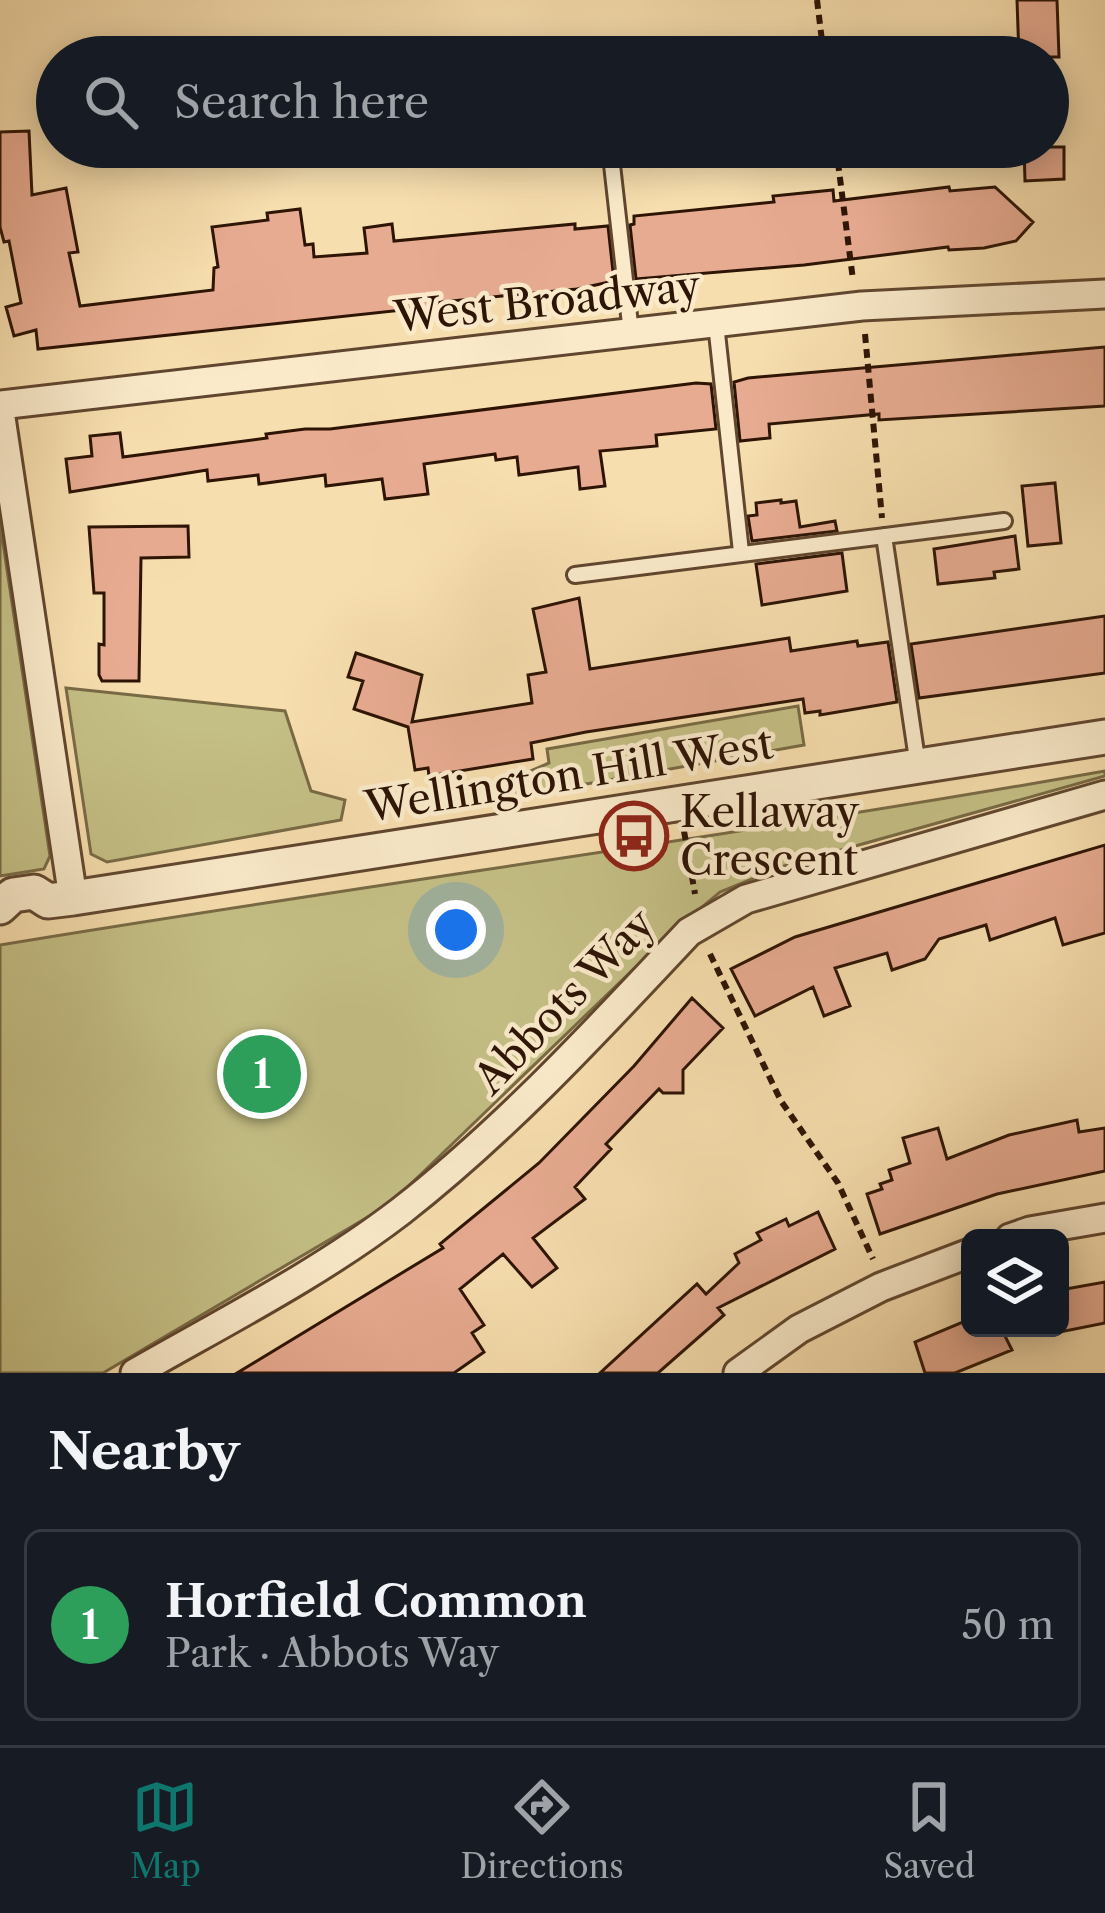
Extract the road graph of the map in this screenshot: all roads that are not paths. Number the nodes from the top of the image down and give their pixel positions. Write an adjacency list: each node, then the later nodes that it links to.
1 (612, 168): 4 (lane)
2 (1105, 294): 3 (street, West Broadway)
3 (716, 324): 4 (street, West Broadway); 8 (lane)
4 (632, 333): 5 (street, West Broadway)
5 (0, 408): 13 (street)
6 (1004, 521): 7 (lane)
7 (884, 536): 8 (lane); 11 (lane)
8 (741, 552): 9 (lane)
9 (574, 575)
10 (1105, 737): 11 (street, Wellington Hill West)
11 (918, 766): 13 (street, Wellington Hill West)
12 (1105, 795): 18 (street, Abbots Way)
13 (60, 900): 14 (street, Wellington Hill West)
14 (1, 907)
15 (1105, 1218): 16 (street)
16 (1042, 1229)
17 (961, 1256): 19 (street)
18 (135, 1373)
19 (738, 1373)

